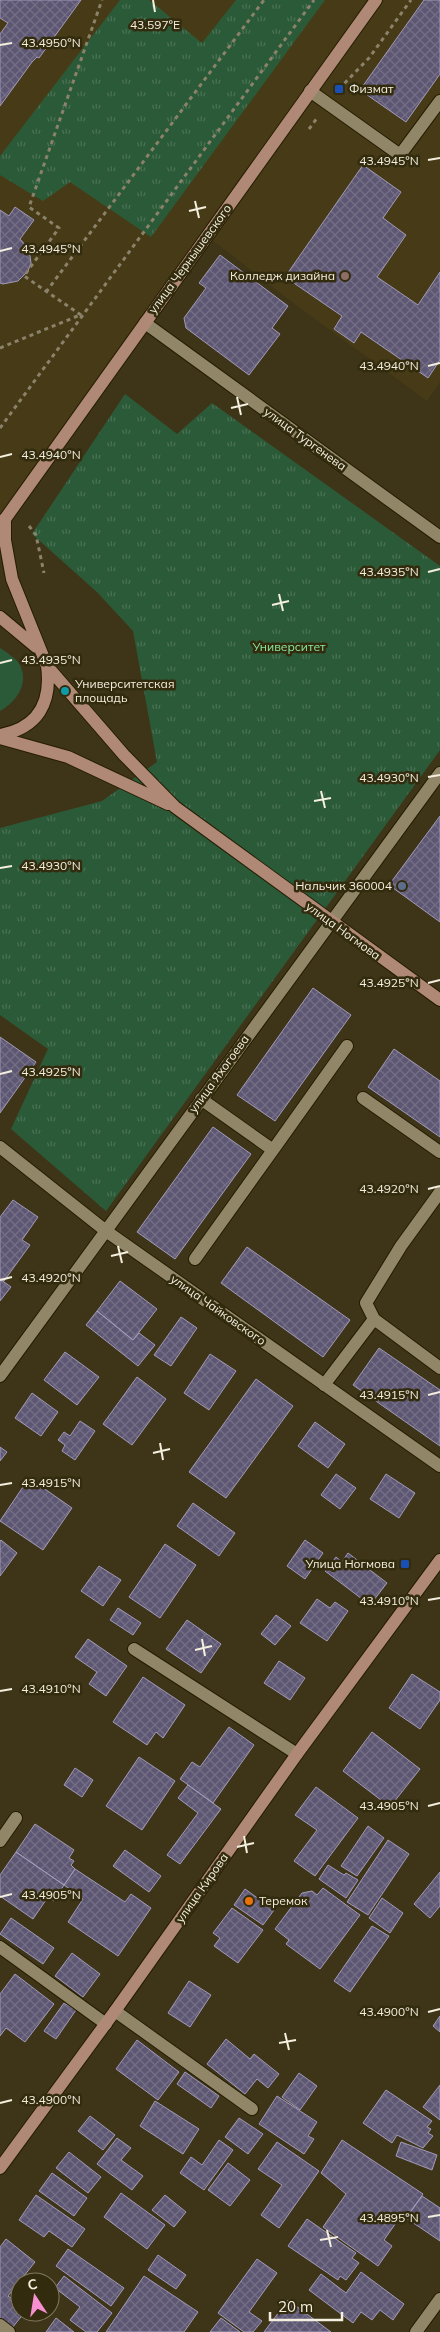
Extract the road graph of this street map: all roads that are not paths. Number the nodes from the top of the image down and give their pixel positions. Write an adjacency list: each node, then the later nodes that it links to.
1 (376, 0): 2 (street, улица Чернышевского)
2 (310, 91): 3 (street); 4 (street, улица Чернышевского)
3 (440, 101)
4 (145, 323): 5 (street, улица Чернышевского); 6 (street, улица Тургенева)
5 (2, 521): 8 (street)
6 (440, 538)
7 (0, 617): 8 (street)
8 (39, 650): 9 (street)
9 (47, 666): 10 (street); 12 (street)
10 (0, 737): 12 (street)
11 (440, 773): 13 (street, улица Яхогоева)
12 (175, 807): 13 (street, улица Ногмова)
13 (330, 922): 14 (street, улица Ногмова); 17 (street, улица Яхогоева)
14 (440, 1000)
15 (347, 1046): 19 (street)
16 (363, 1098): 20 (street)
17 (201, 1099): 19 (street); 22 (street, улица Яхогоева)
18 (0, 1147): 22 (street, улица Чайковского)
19 (273, 1150): 23 (street)
20 (440, 1152)
21 (440, 1192): 24 (street)
22 (106, 1231): 26 (street, улица Яхогоева); 27 (street, улица Чайковского)
23 (195, 1259)
24 (374, 1319): 25 (street); 27 (street)
25 (440, 1368)
26 (0, 1376)
27 (324, 1385): 28 (street, улица Чайковского)
28 (440, 1466)
29 (440, 1560): 31 (street, улица Кирова)
30 (134, 1650): 31 (street)
31 (297, 1754): 35 (street, улица Кирова)
32 (16, 1818): 33 (street)
33 (0, 1841)
34 (0, 1946): 36 (street)
35 (115, 2011): 36 (street, улица Кирова); 37 (street)
36 (106, 2024): 38 (street, улица Кирова)
37 (252, 2109)
38 (0, 2168)
39 (440, 2299): 42 (street)
40 (0, 2326): 41 (street)
41 (9, 2332)
42 (416, 2332)

